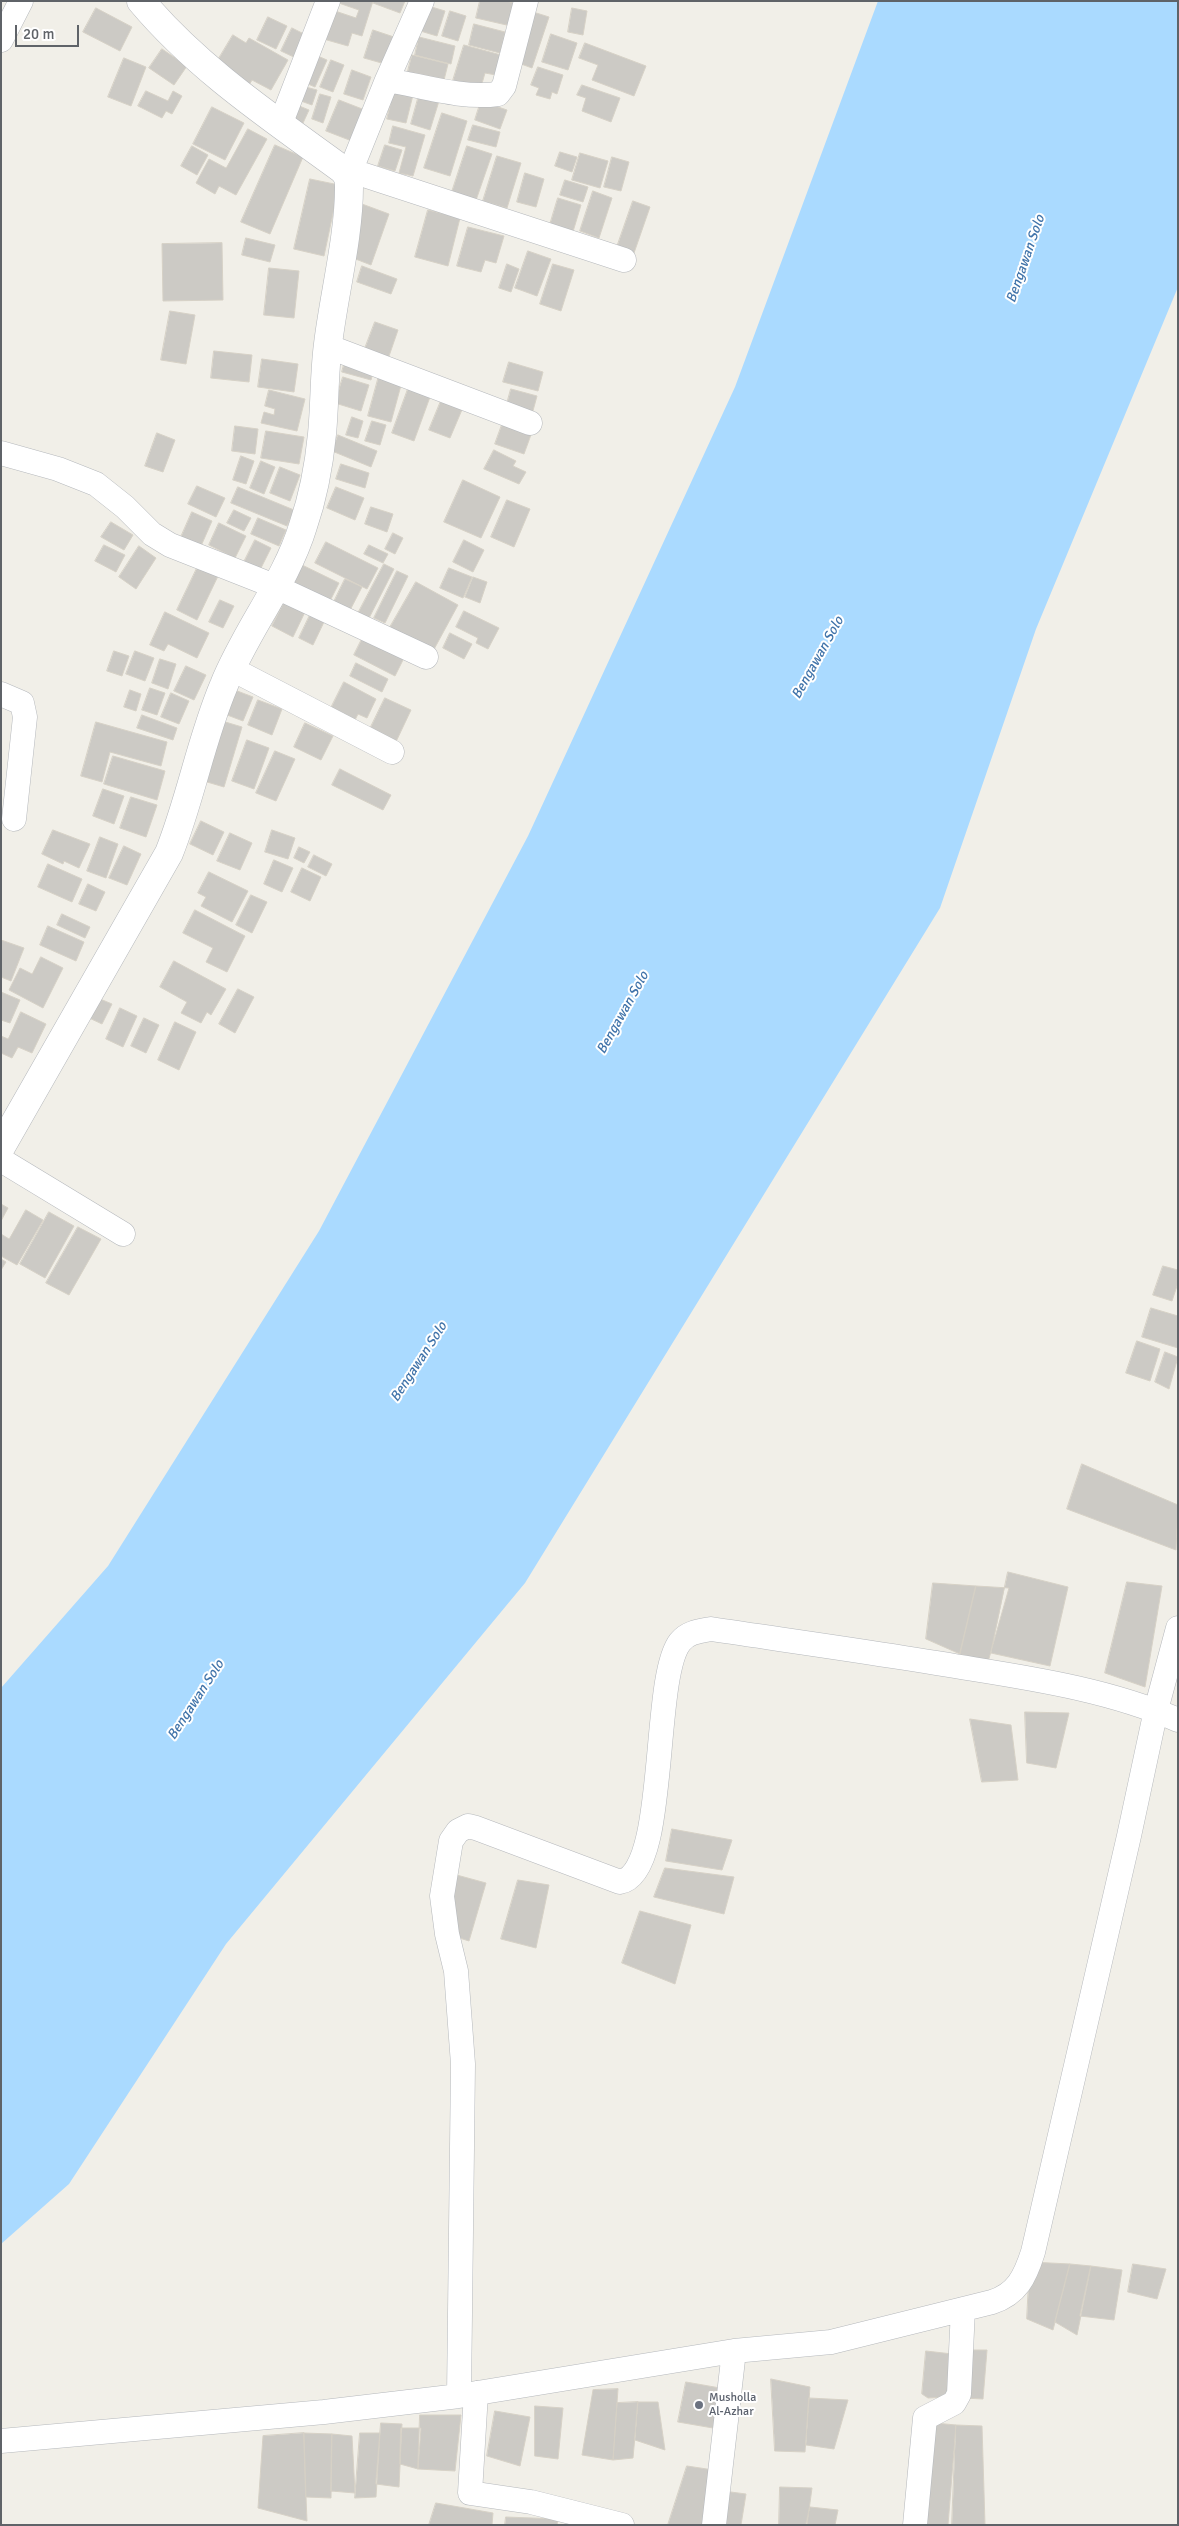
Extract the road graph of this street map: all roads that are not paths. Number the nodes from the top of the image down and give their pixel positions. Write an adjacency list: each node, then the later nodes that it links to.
1 (21, 1): 6 (street)
2 (141, 1): 8 (street)
3 (328, 1): 8 (street)
4 (422, 1): 7 (street)
5 (526, 1): 7 (street)
6 (1, 40)
7 (387, 80): 9 (street)
8 (280, 125): 9 (street)
9 (350, 174): 10 (street); 11 (street)
10 (624, 260)
11 (327, 346): 12 (street); 14 (street)
12 (530, 423)
13 (1, 453): 14 (street)
14 (274, 586): 15 (street); 16 (street)
15 (426, 657)
16 (232, 669): 18 (street); 20 (street)
17 (1, 694): 19 (street)
18 (392, 752)
19 (14, 819)
20 (1, 1147)
21 (1, 1160): 22 (street)
22 (123, 1234)
23 (1178, 1628): 24 (street)
24 (1156, 1710): 25 (street); 26 (street); 28 (street)
25 (1178, 1720)
26 (963, 2309): 27 (street); 32 (street)
27 (734, 2351): 28 (street); 31 (street)
28 (467, 2394): 29 (street); 30 (street)
29 (1, 2441)
30 (622, 2525)
31 (714, 2525)
32 (915, 2525)

